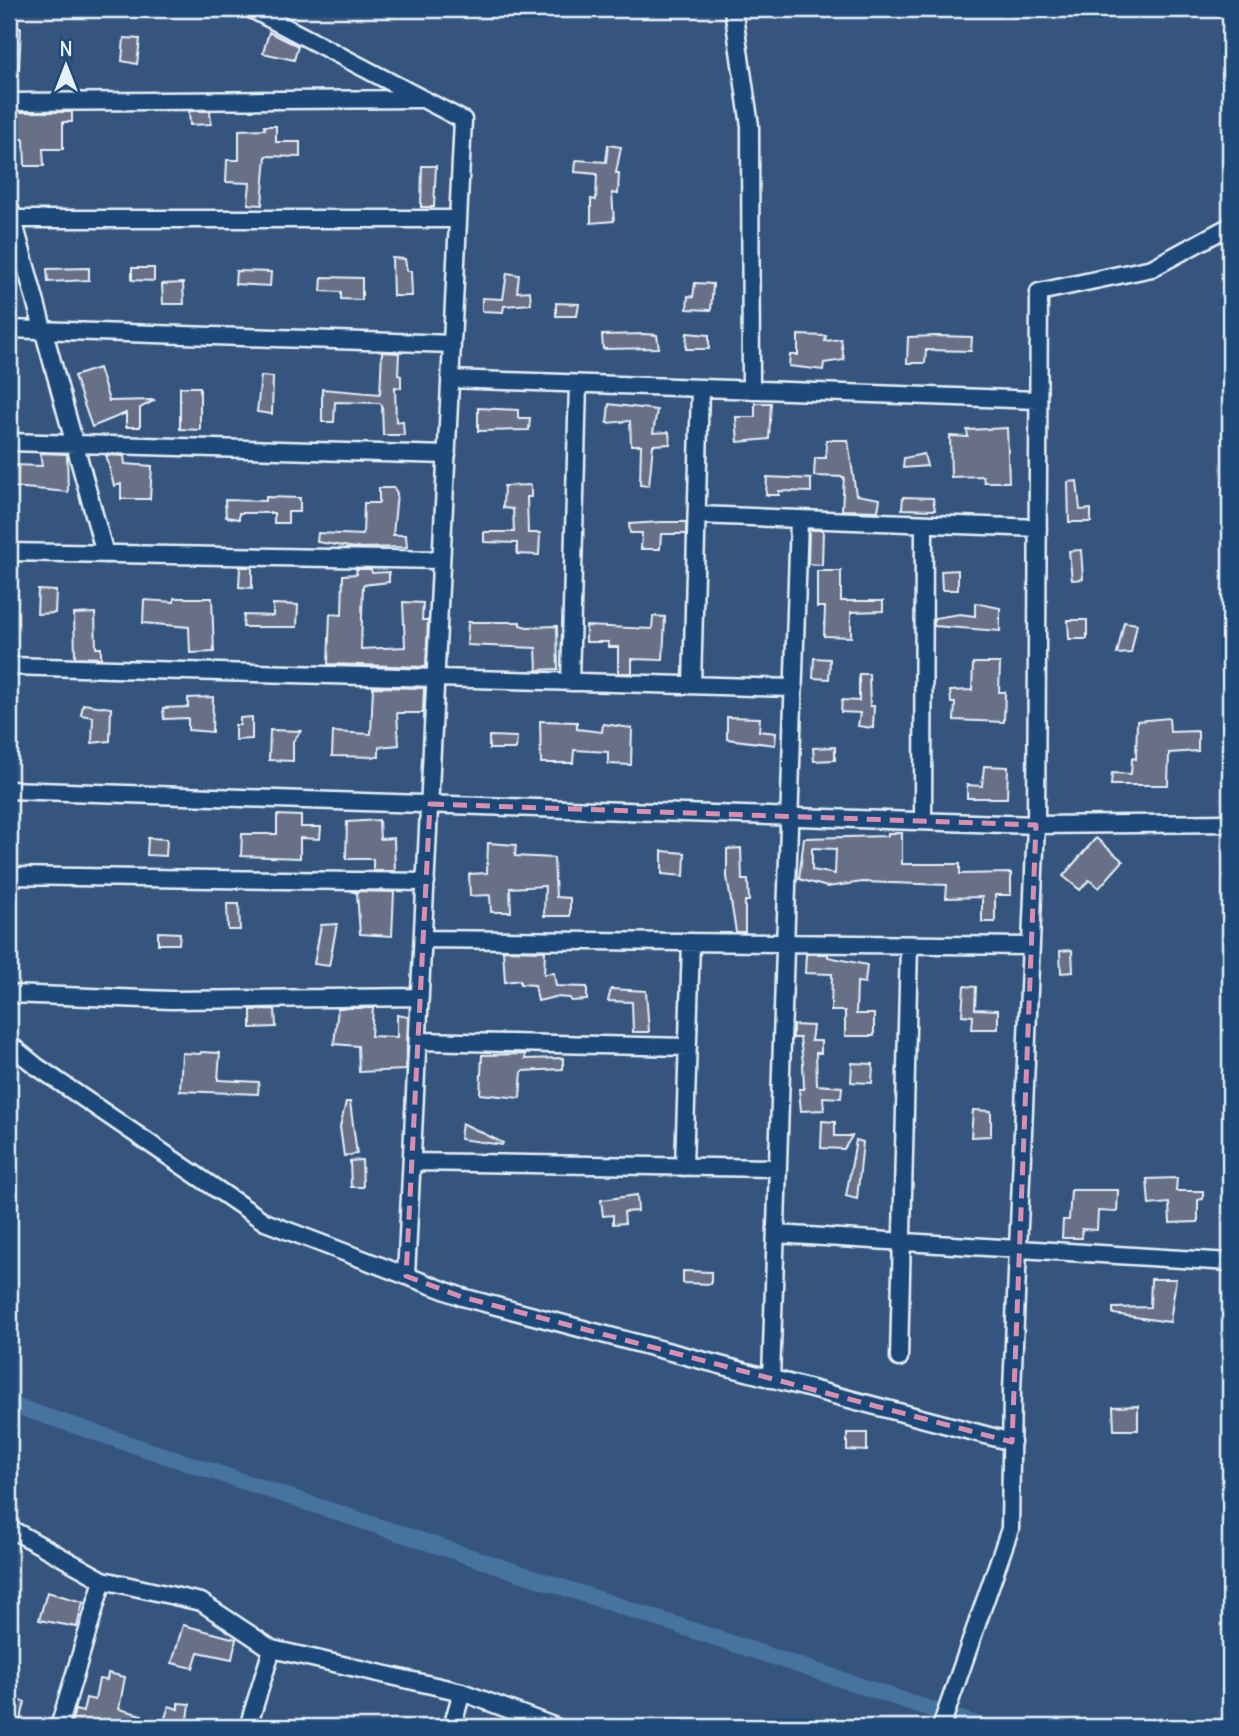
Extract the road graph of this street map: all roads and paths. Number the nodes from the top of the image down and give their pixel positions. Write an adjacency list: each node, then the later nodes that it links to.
1 (251, 9): 3 (street)
2 (733, 9): 14 (street)
3 (423, 99): 4 (street); 6 (street)
4 (9, 102)
5 (11, 212): 6 (street); 9 (street)
6 (458, 219): 10 (street)
7 (1230, 226): 15 (street)
8 (9, 329): 9 (street)
9 (43, 330): 10 (street); 17 (street)
10 (452, 344): 11 (street)
11 (450, 379): 12 (street); 18 (street)
12 (578, 384): 13 (street); 28 (street)
13 (700, 388): 14 (street); 19 (street)
14 (751, 390): 15 (street)
15 (1038, 400): 22 (street)
16 (9, 442): 17 (street)
17 (74, 444): 18 (street); 24 (street)
18 (447, 455): 25 (street)
19 (697, 515): 20 (street); 29 (street)
20 (799, 519): 21 (street); 30 (street)
21 (924, 524): 22 (street); 34 (street)
22 (1038, 528): 36 (street)
23 (9, 552): 24 (street)
24 (104, 554): 25 (street)
25 (441, 559): 27 (street)
26 (9, 666): 27 (street)
27 (436, 678): 28 (street); 32 (street)
28 (570, 682): 29 (street)
29 (692, 685): 30 (street)
30 (794, 688): 33 (street)
31 (9, 790): 32 (street)
32 (430, 804): 33 (street); 38 (street)
33 (789, 817): 34 (street); 41 (street)
34 (923, 821): 36 (street)
35 (1230, 824): 36 (street)
36 (1036, 825): 43 (street)
37 (9, 876): 38 (street)
38 (426, 882): 39 (street)
39 (423, 939): 40 (street); 45 (street)
40 (691, 942): 41 (street); 48 (street)
41 (785, 943): 42 (street); 51 (street)
42 (909, 945): 43 (street); 53 (street)
43 (1031, 946): 54 (street)
44 (9, 994): 45 (street)
45 (420, 997): 46 (street)
46 (418, 1041): 48 (street); 49 (street)
47 (9, 1044): 56 (street)
48 (688, 1047): 50 (street)
49 (412, 1162): 50 (street); 56 (street)
50 (684, 1167): 51 (street)
51 (778, 1168): 52 (street)
52 (776, 1234): 53 (street); 58 (street)
53 (902, 1242): 54 (street); 57 (street)
54 (1018, 1249): 55 (street); 59 (street)
55 (1230, 1262)
56 (407, 1276): 58 (street)
57 (899, 1359)
58 (771, 1379): 59 (street)
59 (1012, 1442): 68 (street)
60 (9, 1528): 61 (street)
61 (103, 1580): 62 (street); 64 (street)
62 (272, 1649): 63 (street); 65 (street)
63 (462, 1692): 66 (street); 67 (street)
64 (59, 1727)
65 (248, 1727)
66 (452, 1727)
67 (556, 1727)
68 (942, 1727)

